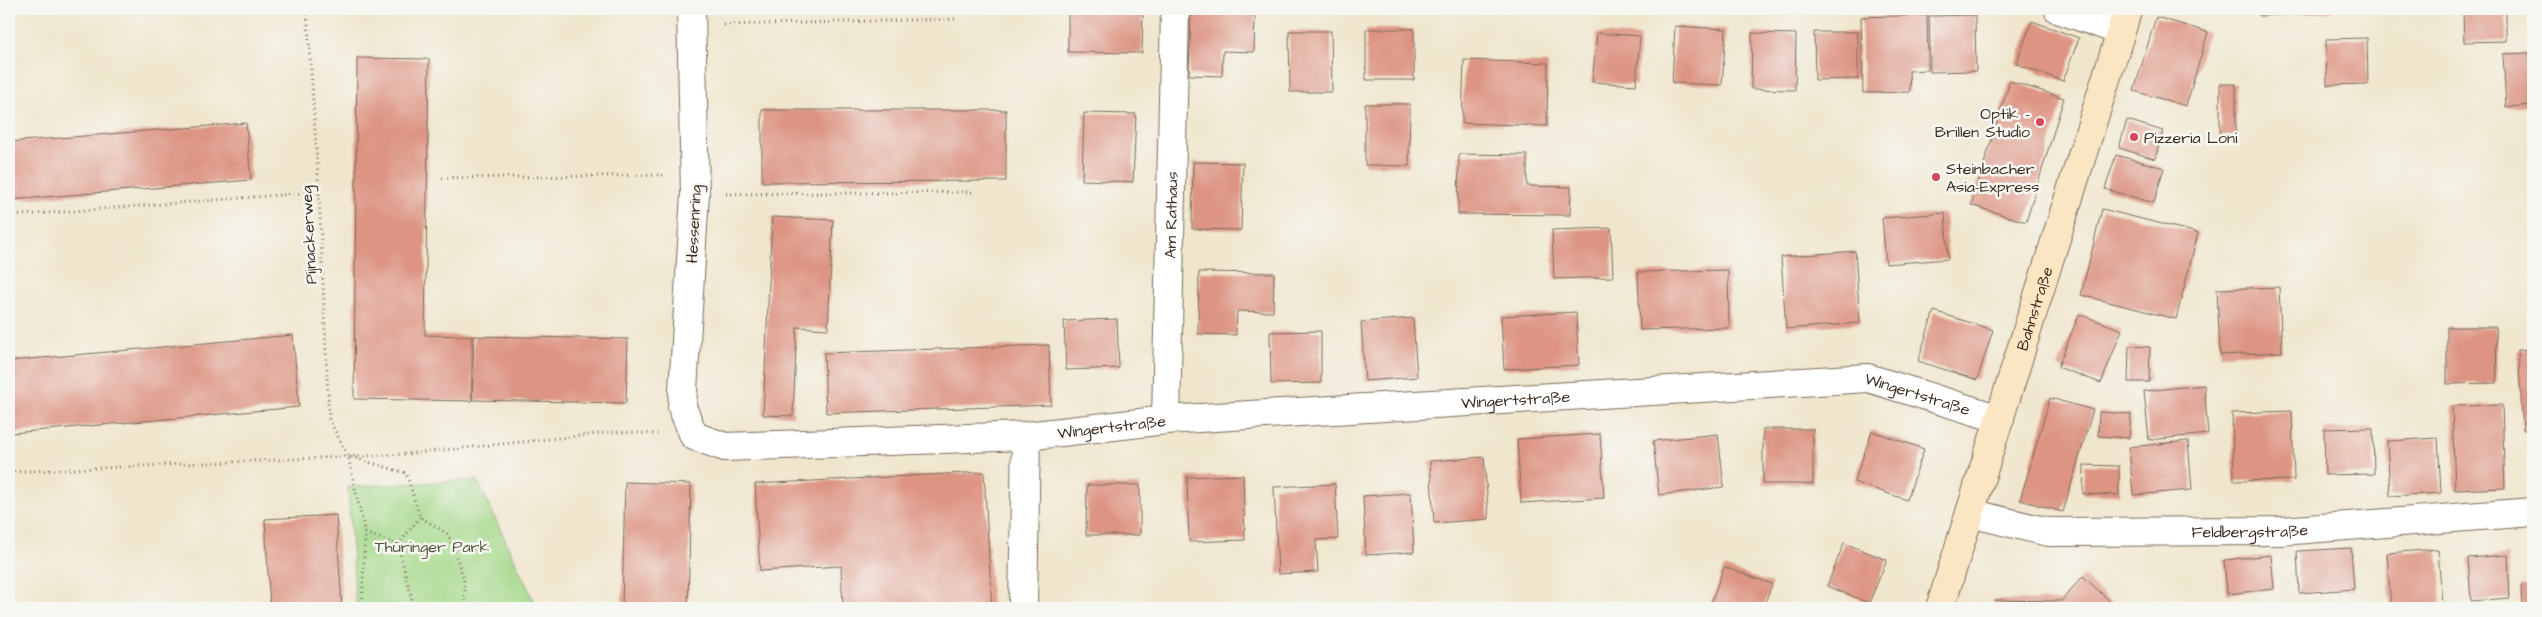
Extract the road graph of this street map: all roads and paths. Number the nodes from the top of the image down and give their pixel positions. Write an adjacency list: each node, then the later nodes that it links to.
1 (308, 9): 9 (path, Pijnackerweg)
2 (1174, 9): 13 (street, Am Rathaus)
3 (2058, 9): 6 (street)
4 (691, 17): 5 (path); 8 (street, Hessenring)
5 (957, 19)
6 (2125, 20): 12 (main road, Bahnstraße)
7 (442, 178): 8 (path)
8 (695, 184): 10 (path); 14 (street, Hessenring)
9 (319, 192): 11 (path); 16 (path, Pijnackerweg)
10 (976, 192)
11 (9, 216)
12 (2000, 419): 13 (street, Wingertstraße); 19 (main road, Bahnstraße)
13 (1166, 420): 15 (street, Wingertstraße)
14 (694, 436): 15 (street, Wingertstraße); 16 (path)
15 (1026, 436): 28 (street)
16 (348, 456): 17 (path); 20 (path); 21 (path, Pijnackerweg)
17 (9, 472)
18 (2533, 512): 19 (street, Feldbergstraße)
19 (1970, 513): 29 (main road, Bahnstraße)
20 (420, 516): 22 (path); 27 (path)
21 (365, 533): 22 (path); 24 (path, Pijnackerweg)
22 (398, 545): 23 (path)
23 (413, 603): 25 (path); 26 (path)
24 (362, 608)
25 (405, 608)
26 (440, 608)
27 (466, 608)
28 (1023, 608)
29 (1940, 608)

